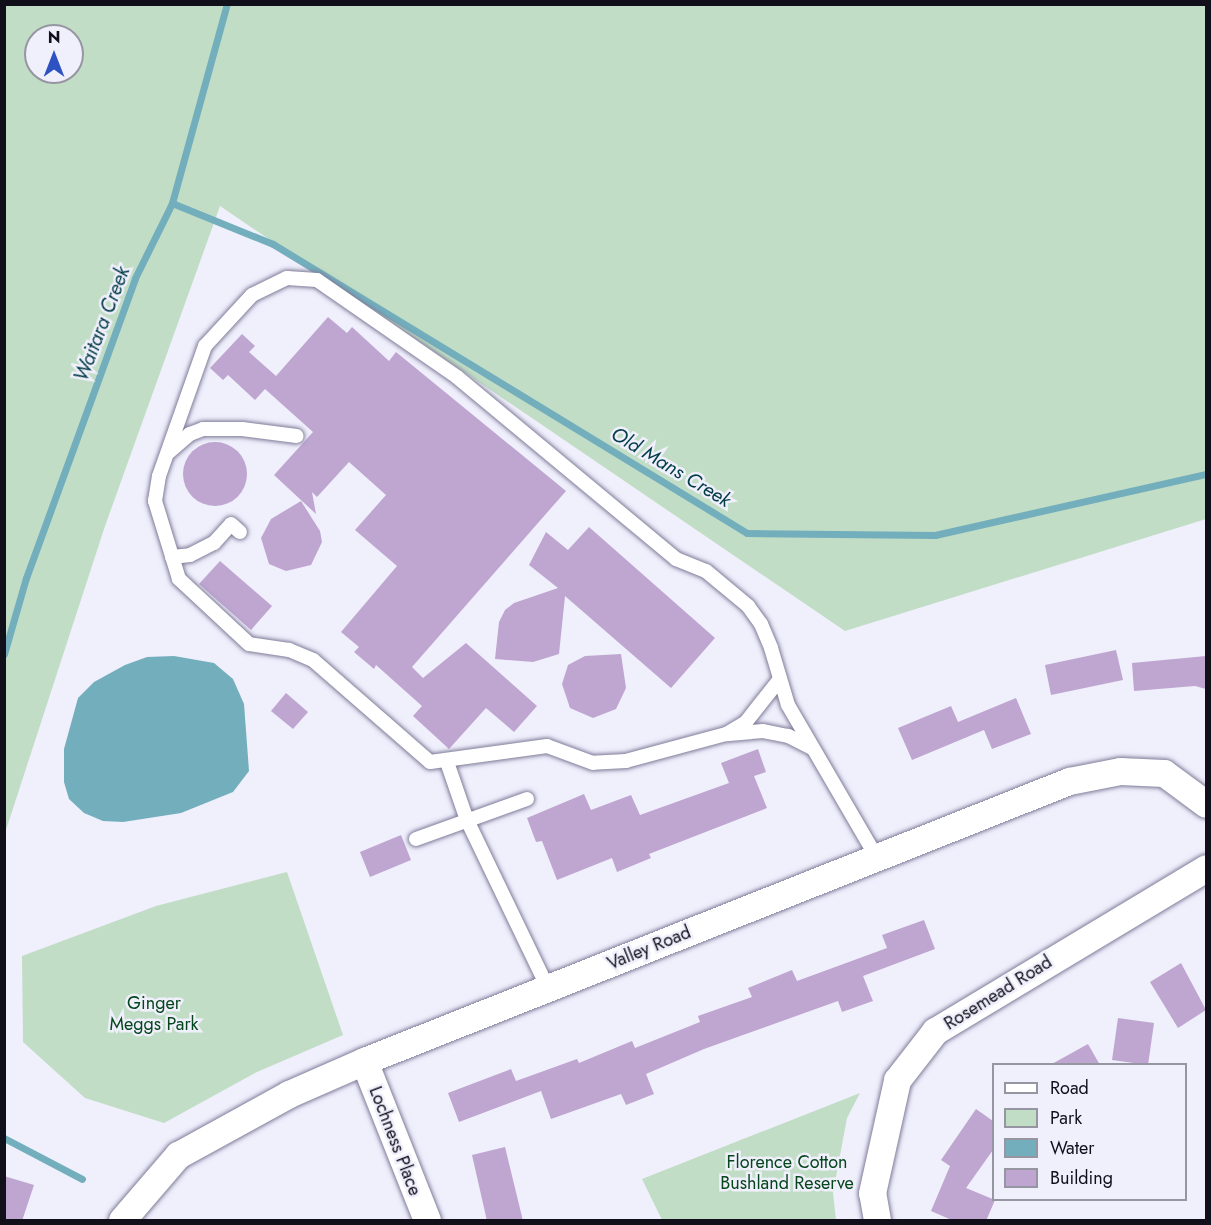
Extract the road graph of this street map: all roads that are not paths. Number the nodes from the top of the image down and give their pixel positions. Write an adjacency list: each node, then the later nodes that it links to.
1 (297, 436): 2 (lane)
2 (165, 456): 4 (lane); 5 (lane)
3 (240, 532): 4 (lane)
4 (172, 557): 8 (lane)
5 (780, 679): 6 (lane); 7 (lane)
6 (726, 734): 7 (lane); 8 (lane)
7 (812, 748): 13 (lane)
8 (447, 762): 11 (lane)
9 (527, 799): 11 (lane)
10 (1206, 804): 13 (street, Valley Road)
11 (467, 820): 12 (lane); 15 (lane)
12 (416, 839)
13 (877, 858): 15 (street, Valley Road)
14 (1206, 868): 19 (street, Rosemead Road)
15 (548, 988): 16 (street, Valley Road)
16 (364, 1060): 17 (street, Valley Road); 18 (street, Lochness Place)
17 (122, 1221)
18 (427, 1221)
19 (877, 1221)

